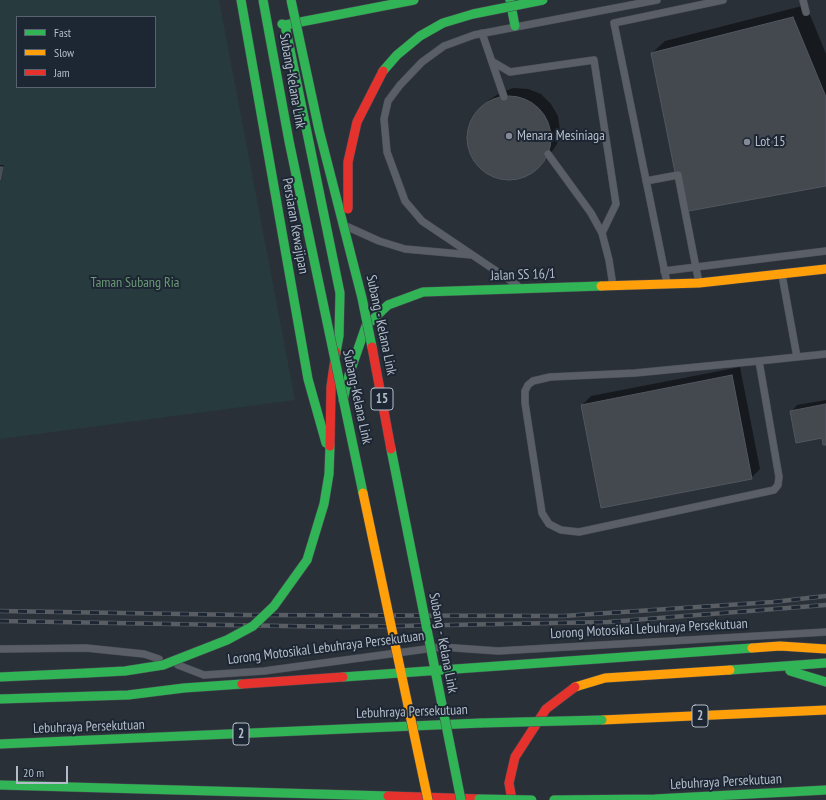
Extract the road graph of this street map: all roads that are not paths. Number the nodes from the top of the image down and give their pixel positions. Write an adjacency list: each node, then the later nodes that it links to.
1 (241, 0): 37 (main road, Persiaran Kewajipan)
2 (254, 0): 14 (main road)
3 (263, 0): 52 (main road, Subang-Kelana Link, bridge)
4 (290, 0): 33 (main road, Subang - Kelana Link / 15, bridge)
5 (296, 0): 14 (main road)
6 (414, 0): 14 (main road)
7 (510, 0): 15 (main road)
8 (543, 0): 33 (main road, bridge)
9 (658, 0): 15 (lane)
10 (723, 0): 20 (lane)
11 (803, 0): 13 (lane)
12 (283, 12): 14 (main road)
13 (806, 12)
14 (285, 25): 21 (main road)
15 (515, 26): 16 (lane)
16 (482, 33): 17 (lane); 24 (lane)
17 (493, 62): 18 (lane); 22 (lane)
18 (504, 97)
19 (548, 154): 22 (lane)
20 (646, 181): 25 (lane); 27 (lane)
21 (321, 196): 24 (lane); 37 (main road)
22 (602, 233): 31 (lane)
23 (826, 251): 25 (lane)
24 (473, 255): 32 (lane)
25 (695, 266): 27 (lane); 29 (lane)
26 (826, 269): 28 (main road, Jalan SS 16/1)
27 (664, 271): 30 (lane)
28 (782, 274): 29 (main road, Jalan SS 16/1); 35 (lane)
29 (698, 283): 30 (main road, Jalan SS 16/1)
30 (667, 284): 31 (main road, Jalan SS 16/1)
31 (613, 286): 32 (main road, Jalan SS 16/1)
32 (524, 289): 37 (main road, Jalan SS 16/1)
33 (362, 298): 53 (main road, Subang - Kelana Link / 15, bridge)
34 (826, 354): 35 (lane)
35 (797, 357): 36 (lane)
36 (760, 361): 36 (lane)
37 (329, 456): 45 (main road, bridge)
38 (826, 632): 39 (lane, Lorong Motosikal Lebuhraya Persekutuan)
39 (691, 640): 41 (lane, Lorong Motosikal Lebuhraya Persekutuan); 44 (lane)
40 (826, 649): 47 (main road, bridge)
41 (0, 650)
42 (826, 663): 43 (main road)
43 (731, 671): 44 (main road); 46 (main road)
44 (664, 674): 54 (main road)
45 (0, 677)
46 (826, 682)
47 (0, 699)
48 (826, 710): 49 (main road, Lebuhraya Persekutuan / 2, bridge)
49 (0, 744)
50 (0, 785): 55 (main road, bridge)
51 (826, 790): 56 (main road, Lebuhraya Persekutuan)
52 (428, 800)
53 (461, 800)
54 (512, 800)
55 (532, 800)
56 (554, 800)

